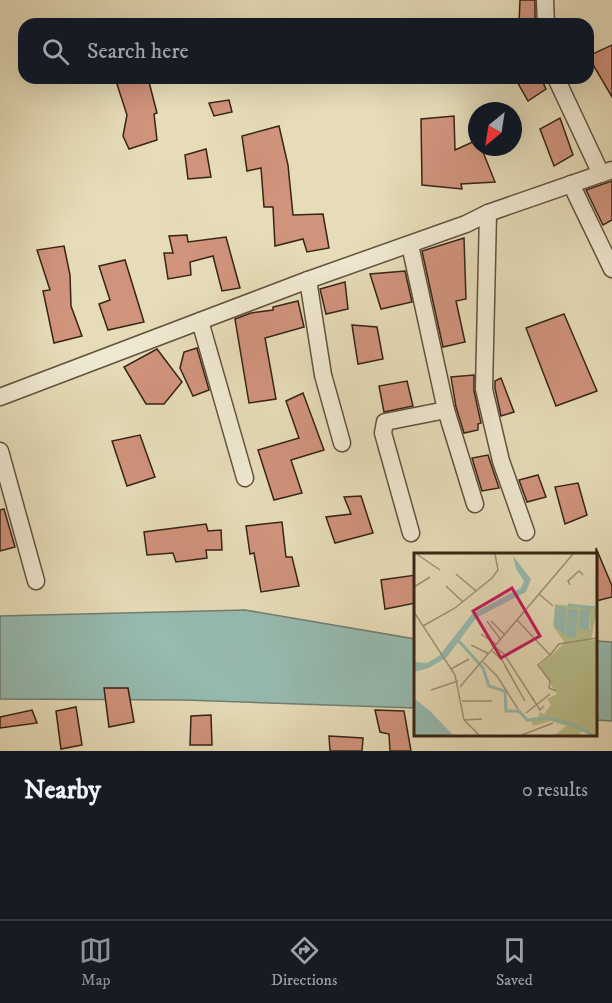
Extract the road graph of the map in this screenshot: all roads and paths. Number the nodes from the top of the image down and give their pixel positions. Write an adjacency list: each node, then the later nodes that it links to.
1 (545, 0): 2 (street)
2 (546, 18)
3 (559, 84): 4 (street)
4 (606, 172): 5 (street)
5 (571, 184): 6 (street); 8 (street)
6 (488, 213): 7 (street); 17 (street)
7 (410, 245): 9 (street); 12 (street)
8 (612, 269)
9 (308, 280): 10 (street); 13 (street)
10 (200, 321): 11 (street); 15 (street)
11 (0, 398)
12 (446, 410): 16 (street); 18 (street)
13 (342, 443)
14 (0, 451): 19 (street)
15 (245, 478)
16 (475, 504)
17 (526, 532)
18 (411, 533)
19 (36, 581)

